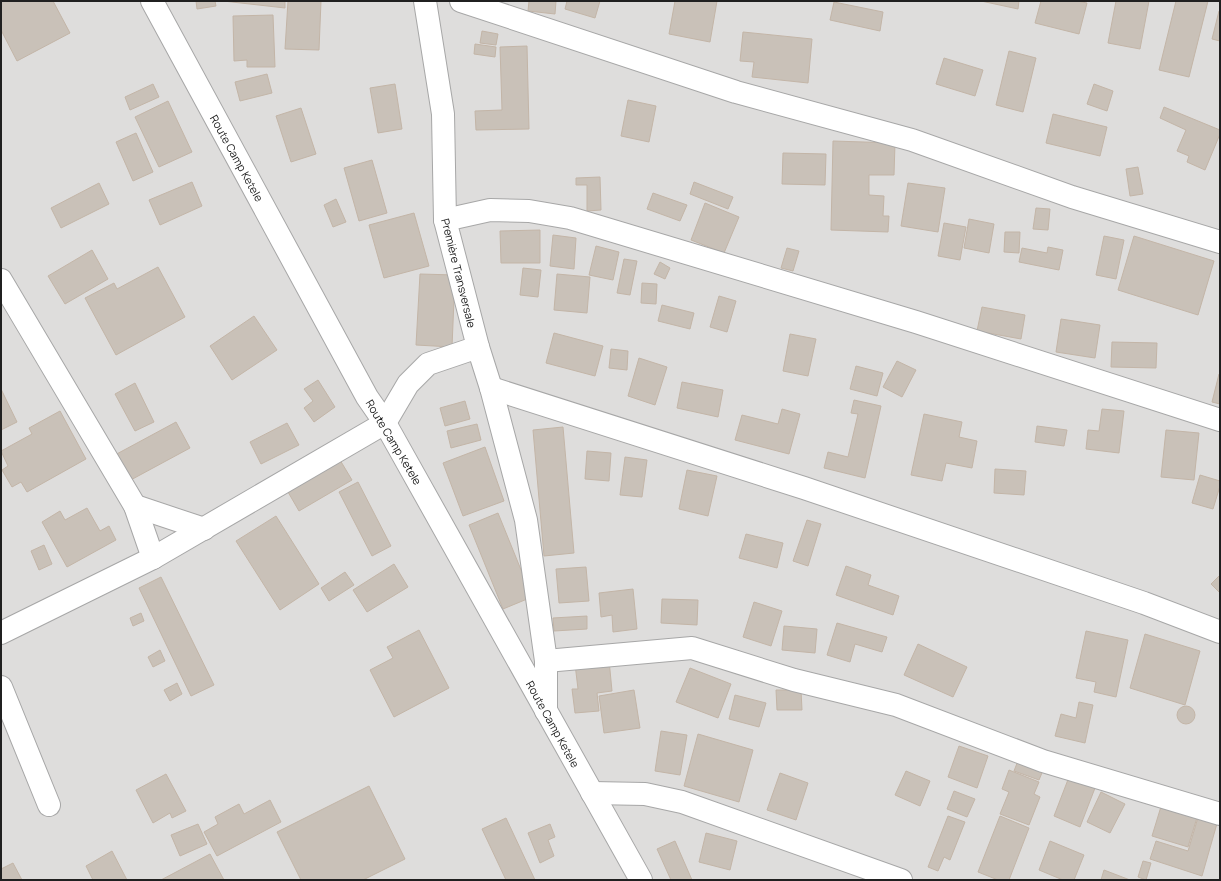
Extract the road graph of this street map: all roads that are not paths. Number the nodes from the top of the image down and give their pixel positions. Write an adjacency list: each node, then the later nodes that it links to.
1 (152, 1): 10 (street, Route Camp Ketele)
2 (425, 1): 4 (street, Première Transversale)
3 (461, 1): 5 (street)
4 (445, 220): 7 (street, Première Transversale); 9 (street)
5 (1220, 242)
6 (1, 280): 11 (street)
7 (478, 347): 8 (street, Première Transversale); 10 (street)
8 (491, 388): 14 (street); 16 (street, Première Transversale)
9 (1220, 420)
10 (384, 423): 12 (street); 18 (street, Route Camp Ketele)
11 (135, 506): 12 (street); 13 (street)
12 (204, 529): 13 (street)
13 (153, 558): 15 (street)
14 (1220, 632)
15 (1, 633)
16 (546, 661): 18 (street, Première Transversale); 21 (street)
17 (1, 687): 20 (street)
18 (546, 711): 19 (street, Route Camp Ketele)
19 (592, 793): 22 (street, Route Camp Ketele); 23 (street)
20 (49, 805)
21 (1220, 814)
22 (641, 880)
23 (901, 880)

